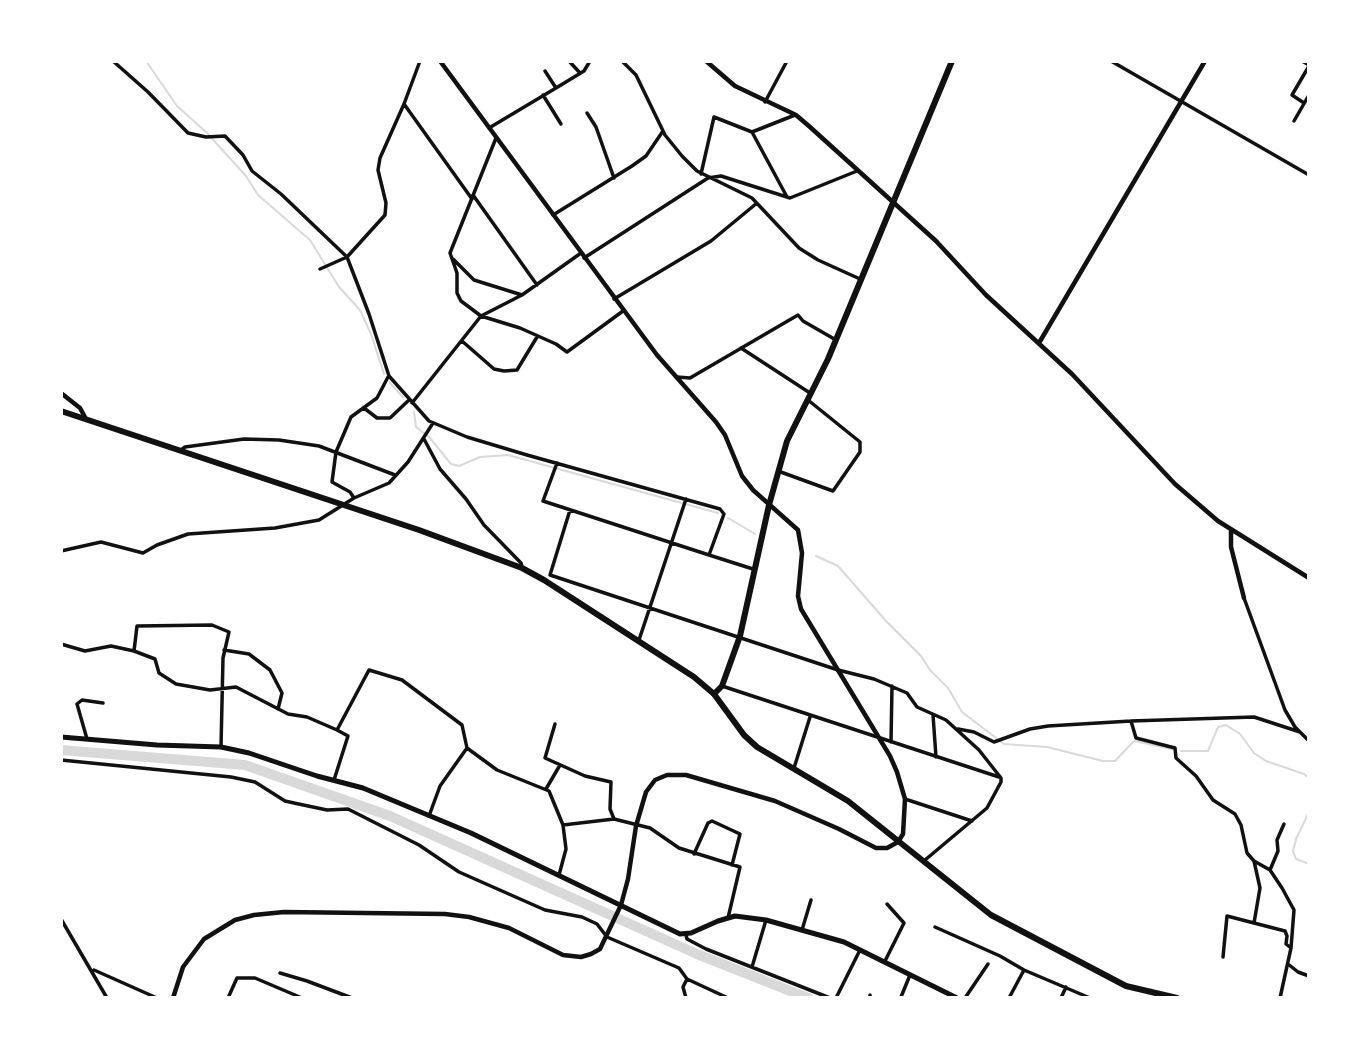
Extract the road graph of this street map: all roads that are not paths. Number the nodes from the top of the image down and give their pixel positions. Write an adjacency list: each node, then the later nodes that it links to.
1 (113, 61): 42 (street)
2 (420, 61): 22 (street)
3 (440, 61): 27 (street)
4 (569, 61): 15 (street)
5 (590, 61): 15 (street)
6 (622, 61): 28 (street)
7 (706, 61): 19 (street)
8 (787, 61): 19 (street)
9 (952, 61): 39 (main road)
10 (1111, 61): 20 (street)
11 (1205, 61): 20 (street)
12 (1302, 61): 13 (street)
13 (1309, 65): 21 (street)
14 (545, 71): 16 (street)
15 (580, 73): 16 (street)
16 (556, 88): 18 (street)
17 (1309, 95): 21 (street)
18 (543, 96): 26 (street); 27 (street)
19 (765, 102): 24 (street)
20 (1183, 102): 33 (street); 54 (street)
21 (1304, 103): 25 (street)
22 (404, 104): 36 (street); 42 (street)
23 (587, 113): 34 (street)
24 (796, 115): 29 (street); 31 (street)
25 (1294, 121)
26 (561, 124)
27 (489, 128): 30 (street)
28 (663, 131): 32 (street); 34 (street)
29 (752, 132): 32 (street); 37 (street)
30 (496, 138): 36 (street); 40 (street)
31 (858, 171): 37 (street); 39 (street)
32 (701, 174): 35 (street)
33 (1309, 175)
34 (614, 178): 40 (street)
35 (708, 178): 37 (street); 38 (street); 41 (street)
36 (472, 197): 43 (street); 46 (street)
37 (787, 197)
38 (757, 202): 45 (street); 48 (street)
39 (895, 202): 45 (main road); 54 (street)
40 (553, 215): 41 (street)
41 (582, 255): 46 (street); 48 (street)
42 (347, 257): 44 (street); 56 (street)
43 (451, 258): 47 (street); 50 (street)
44 (320, 269)
45 (862, 280): 53 (main road)
46 (537, 285): 47 (street)
47 (522, 295): 50 (street)
48 (614, 299): 49 (street)
49 (623, 310): 51 (street); 57 (street)
50 (481, 316): 51 (street); 52 (street)
51 (537, 337): 52 (street)
52 (462, 341): 60 (street)
53 (836, 341): 55 (street); 59 (main road)
54 (1040, 342): 76 (street)
55 (741, 348): 57 (street); 59 (street)
56 (389, 376): 60 (street); 61 (street)
57 (677, 377): 74 (street)
58 (61, 393): 63 (street)
59 (810, 397): 69 (main road); 69 (street)
60 (410, 401): 61 (street); 64 (street)
61 (364, 408): 67 (street)
62 (61, 411): 63 (main road)
63 (86, 419): 66 (main road)
64 (433, 424): 65 (street); 68 (street)
65 (424, 439): 70 (street); 80 (street)
66 (181, 450): 67 (street); 73 (main road)
67 (336, 452): 70 (street); 71 (street)
68 (556, 466): 72 (street); 75 (street)
69 (778, 471): 74 (main road)
70 (395, 475): 71 (street)
71 (354, 498): 73 (street)
72 (685, 502): 77 (street); 79 (street)
73 (343, 505): 78 (street); 80 (main road)
74 (769, 505): 81 (main road); 91 (street)
75 (570, 510): 77 (street); 82 (street)
76 (1231, 529): 83 (street); 84 (street)
77 (671, 543): 79 (street); 85 (street)
78 (61, 551)
79 (709, 555): 81 (street)
80 (522, 568): 82 (main road)
81 (755, 570): 86 (main road)
82 (547, 577): 85 (street); 87 (main road)
83 (1309, 578)
84 (1244, 598): 104 (street)
85 (649, 608): 86 (street); 87 (street)
86 (740, 636): 91 (street); 92 (main road)
87 (639, 640): 95 (main road)
88 (61, 644): 90 (street)
89 (224, 650): 90 (street); 94 (street); 97 (street)
90 (134, 651): 94 (street)
91 (838, 670): 93 (street); 106 (street)
92 (722, 686): 95 (main road); 99 (street)
93 (892, 687): 98 (street); 109 (street)
94 (222, 689): 97 (street); 110 (street)
95 (714, 694): 115 (main road)
96 (103, 703): 107 (street)
97 (278, 709): 103 (street)
98 (933, 715): 102 (street); 112 (street)
99 (810, 717): 106 (street); 115 (street)
100 (1131, 721): 102 (street); 104 (street); 128 (street)
101 (555, 724): 114 (street)
102 (956, 729): 116 (street)
103 (337, 730): 111 (street); 117 (street)
104 (1300, 732): 108 (street)
105 (61, 737): 107 (main road)
106 (878, 738): 109 (street); 119 (street)
107 (87, 739): 110 (main road)
108 (1309, 741)
109 (891, 742): 112 (street)
110 (221, 747): 117 (main road)
111 (467, 748): 118 (street); 120 (street)
112 (936, 757): 116 (street)
113 (61, 760): 143 (street)
114 (560, 765): 118 (street); 121 (street)
115 (794, 768): 126 (main road)
116 (1001, 778): 122 (street)
117 (334, 780): 120 (main road)
118 (546, 789): 124 (street)
119 (905, 799): 122 (street); 126 (street)
120 (429, 817): 132 (main road)
121 (614, 819): 124 (street); 125 (street)
122 (972, 821): 129 (street)
123 (1284, 824): 131 (street)
124 (563, 825): 132 (street)
125 (636, 826): 126 (street); 127 (street); 135 (street)
126 (898, 842): 129 (main road)
127 (694, 854): 130 (street); 130 (street)
128 (1254, 861): 131 (street); 139 (street)
129 (923, 862): 174 (main road)
130 (732, 866): 136 (street)
131 (1270, 870): 144 (street)
132 (559, 874): 135 (main road)
133 (811, 900): 141 (street)
134 (887, 904): 147 (street)
135 (621, 907): 142 (main road); 143 (street)
136 (727, 918): 138 (main road); 142 (main road)
137 (61, 919): 151 (street)
138 (766, 920): 141 (main road); 150 (street)
139 (1254, 923): 144 (street); 146 (street)
140 (935, 927): 152 (street)
141 (802, 930): 145 (main road)
142 (686, 935): 150 (street)
143 (607, 937): 156 (street); 161 (street)
144 (1291, 948): 149 (street)
145 (860, 950): 147 (main road); 168 (street)
146 (1223, 957)
147 (884, 962): 154 (main road)
148 (988, 964): 170 (street)
149 (1288, 964): 155 (street); 175 (street)
150 (752, 967): 167 (street)
151 (92, 969): 159 (street); 160 (street)
152 (1024, 970): 157 (street); 171 (street)
153 (280, 974): 164 (street)
154 (910, 975): 158 (street); 169 (main road)
155 (1309, 976)
156 (687, 979): 165 (street); 166 (street)
157 (1066, 987): 172 (street); 173 (street)
158 (901, 997)
159 (107, 998)
160 (157, 998)
161 (173, 998)
162 (228, 998): 163 (street)
163 (302, 998)
164 (352, 998)
165 (686, 998)
166 (728, 998)
167 (830, 998)
168 (836, 998)
169 (957, 998)
170 (965, 998)
171 (1009, 998)
172 (1061, 998)
173 (1090, 998)
174 (1177, 998)
175 (1280, 998)

